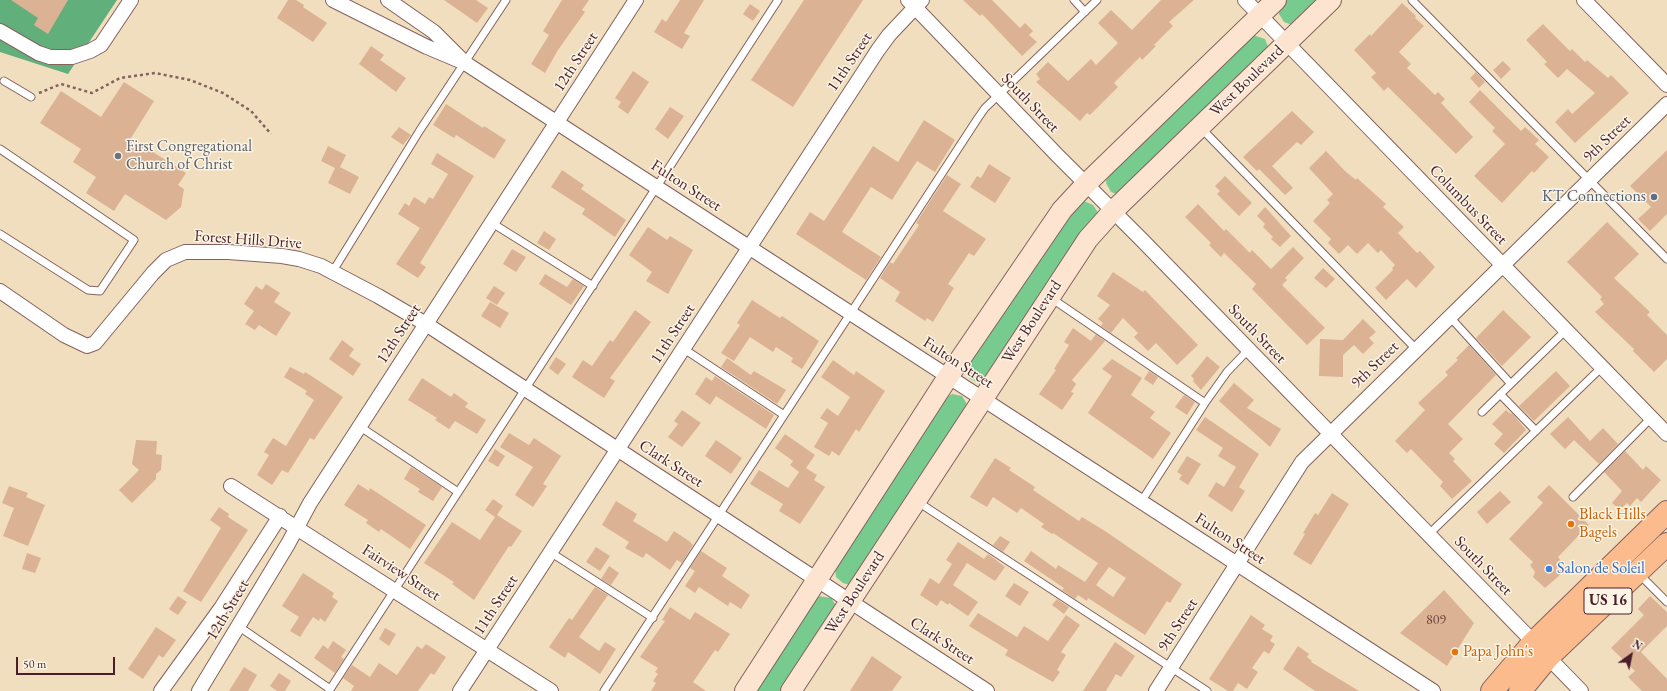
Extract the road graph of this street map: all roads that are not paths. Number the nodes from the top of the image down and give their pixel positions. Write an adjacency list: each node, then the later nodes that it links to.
1 (131, 0): 17 (street)
2 (333, 0): 19 (street, Fulton Street)
3 (388, 0): 19 (street, Fulton Street)
4 (506, 0): 19 (lane)
5 (636, 0): 26 (street, 12th Street)
6 (778, 0): 31 (lane)
7 (1074, 0): 15 (lane)
8 (1097, 0): 15 (lane)
9 (1245, 0): 16 (street, Columbus Street)
10 (1276, 0): 16 (street)
11 (1331, 0): 18 (street, West Boulevard)
12 (1412, 0): 29 (lane)
13 (1584, 0): 21 (street)
14 (915, 2): 23 (street, South Street); 35 (street, 11th Street)
15 (1085, 12): 23 (lane)
16 (1260, 16): 18 (street, Columbus Street); 30 (street)
17 (1, 35)
18 (1286, 42): 27 (street, West Boulevard); 37 (street, Columbus Street)
19 (465, 63): 26 (street, Fulton Street); 38 (lane)
20 (2, 80): 22 (lane); 24 (lane)
21 (1667, 85)
22 (0, 88)
23 (999, 95): 30 (street, South Street); 42 (lane)
24 (31, 97)
25 (1667, 104): 29 (street, 9th Street)
26 (558, 122): 31 (street, Fulton Street); 33 (street, 12th Street)
27 (1200, 127): 32 (street, West Boulevard); 47 (lane)
28 (0, 149): 34 (lane)
29 (1589, 180): 36 (lane); 37 (street, 9th Street)
30 (1086, 184): 32 (street, South Street); 50 (street)
31 (657, 188): 35 (street, Fulton Street); 39 (lane)
32 (1113, 211): 41 (street, West Boulevard); 48 (street, South Street)
33 (492, 223): 39 (lane); 44 (street, 12th Street)
34 (0, 234)
35 (750, 247): 42 (street, Fulton Street); 46 (street, 11th Street)
36 (1667, 259)
37 (1502, 265): 43 (street, 9th Street); 45 (street, Columbus Street)
38 (333, 270): 40 (street, Forest Hills Drive); 44 (street, Clark Street)
39 (593, 286): 52 (lane)
40 (0, 291)
41 (1049, 297): 54 (street, West Boulevard); 55 (lane)
42 (850, 313): 50 (street, Fulton Street); 57 (lane)
43 (1449, 316): 47 (street, 9th Street); 51 (lane)
44 (426, 324): 52 (street, Clark Street); 59 (street, 12th Street)
45 (1566, 330): 49 (street, Columbus Street); 51 (lane)
46 (684, 349): 57 (lane); 63 (street, 11th Street)
47 (1416, 349): 61 (street, 9th Street)
48 (1248, 350): 55 (lane); 61 (street, South Street)
49 (1602, 368): 58 (street, Columbus Street); 60 (lane)
50 (948, 377): 54 (street, Fulton Street); 78 (street)
51 (1511, 384): 53 (lane)
52 (526, 390): 63 (street, Clark Street); 65 (lane)
53 (1500, 394): 56 (lane); 60 (lane)
54 (982, 398): 67 (street, West Boulevard); 68 (street, Fulton Street)
55 (1205, 403): 68 (lane)
56 (1482, 412)
57 (784, 415): 71 (lane)
58 (1652, 418): 62 (street, Columbus Street); 66 (lane)
59 (359, 426): 65 (lane); 72 (street, 12th Street)
60 (1536, 431): 73 (lane)
61 (1330, 433): 73 (street, South Street); 76 (street, 9th Street)
62 (1667, 434)
63 (617, 449): 71 (street, Clark Street); 75 (street, 11th Street)
64 (231, 486): 70 (street, Fairview Street)
65 (458, 492): 79 (lane)
66 (1573, 497)
67 (916, 501): 80 (street, West Boulevard); 86 (lane)
68 (1141, 502): 76 (street, Fulton Street)
69 (1667, 512): 85 (highway, US 16)
70 (280, 516): 72 (street, Fairview Street); 88 (street, 12th Street)
71 (719, 516): 78 (street, Clark Street); 82 (lane)
72 (297, 527): 79 (street, Fairview Street); 83 (street, 12th Street)
73 (1429, 534): 85 (street, South Street)
74 (1667, 544): 77 (highway, US 16)
75 (550, 552): 82 (lane); 84 (street, 11th Street)
76 (1237, 564): 86 (street, 9th Street); 98 (street, Fulton Street)
77 (1638, 572): 81 (lane); 85 (highway, US 16)
78 (817, 580): 80 (street, Clark Street); 93 (street)
79 (395, 589): 84 (street, Fairview Street); 87 (lane)
80 (850, 602): 94 (street, West Boulevard); 95 (street, Clark Street)
81 (1667, 602)
82 (653, 618): 92 (lane)
83 (238, 626): 87 (lane); 89 (street, 12th Street)
84 (487, 649): 90 (street, 11th Street); 91 (street, Fairview Street)
85 (1540, 650): 99 (highway, US 16); 100 (highway, US 16); 101 (street, South Street)
86 (1171, 668): 96 (street, 9th Street); 97 (lane)
87 (330, 690)
88 (161, 691)
89 (199, 691)
90 (460, 691)
91 (551, 691)
92 (604, 691)
93 (745, 691)
94 (792, 691)
95 (987, 691)
96 (1156, 691)
97 (1207, 691)
98 (1433, 691)
99 (1492, 691)
100 (1520, 691)
101 (1581, 691)

